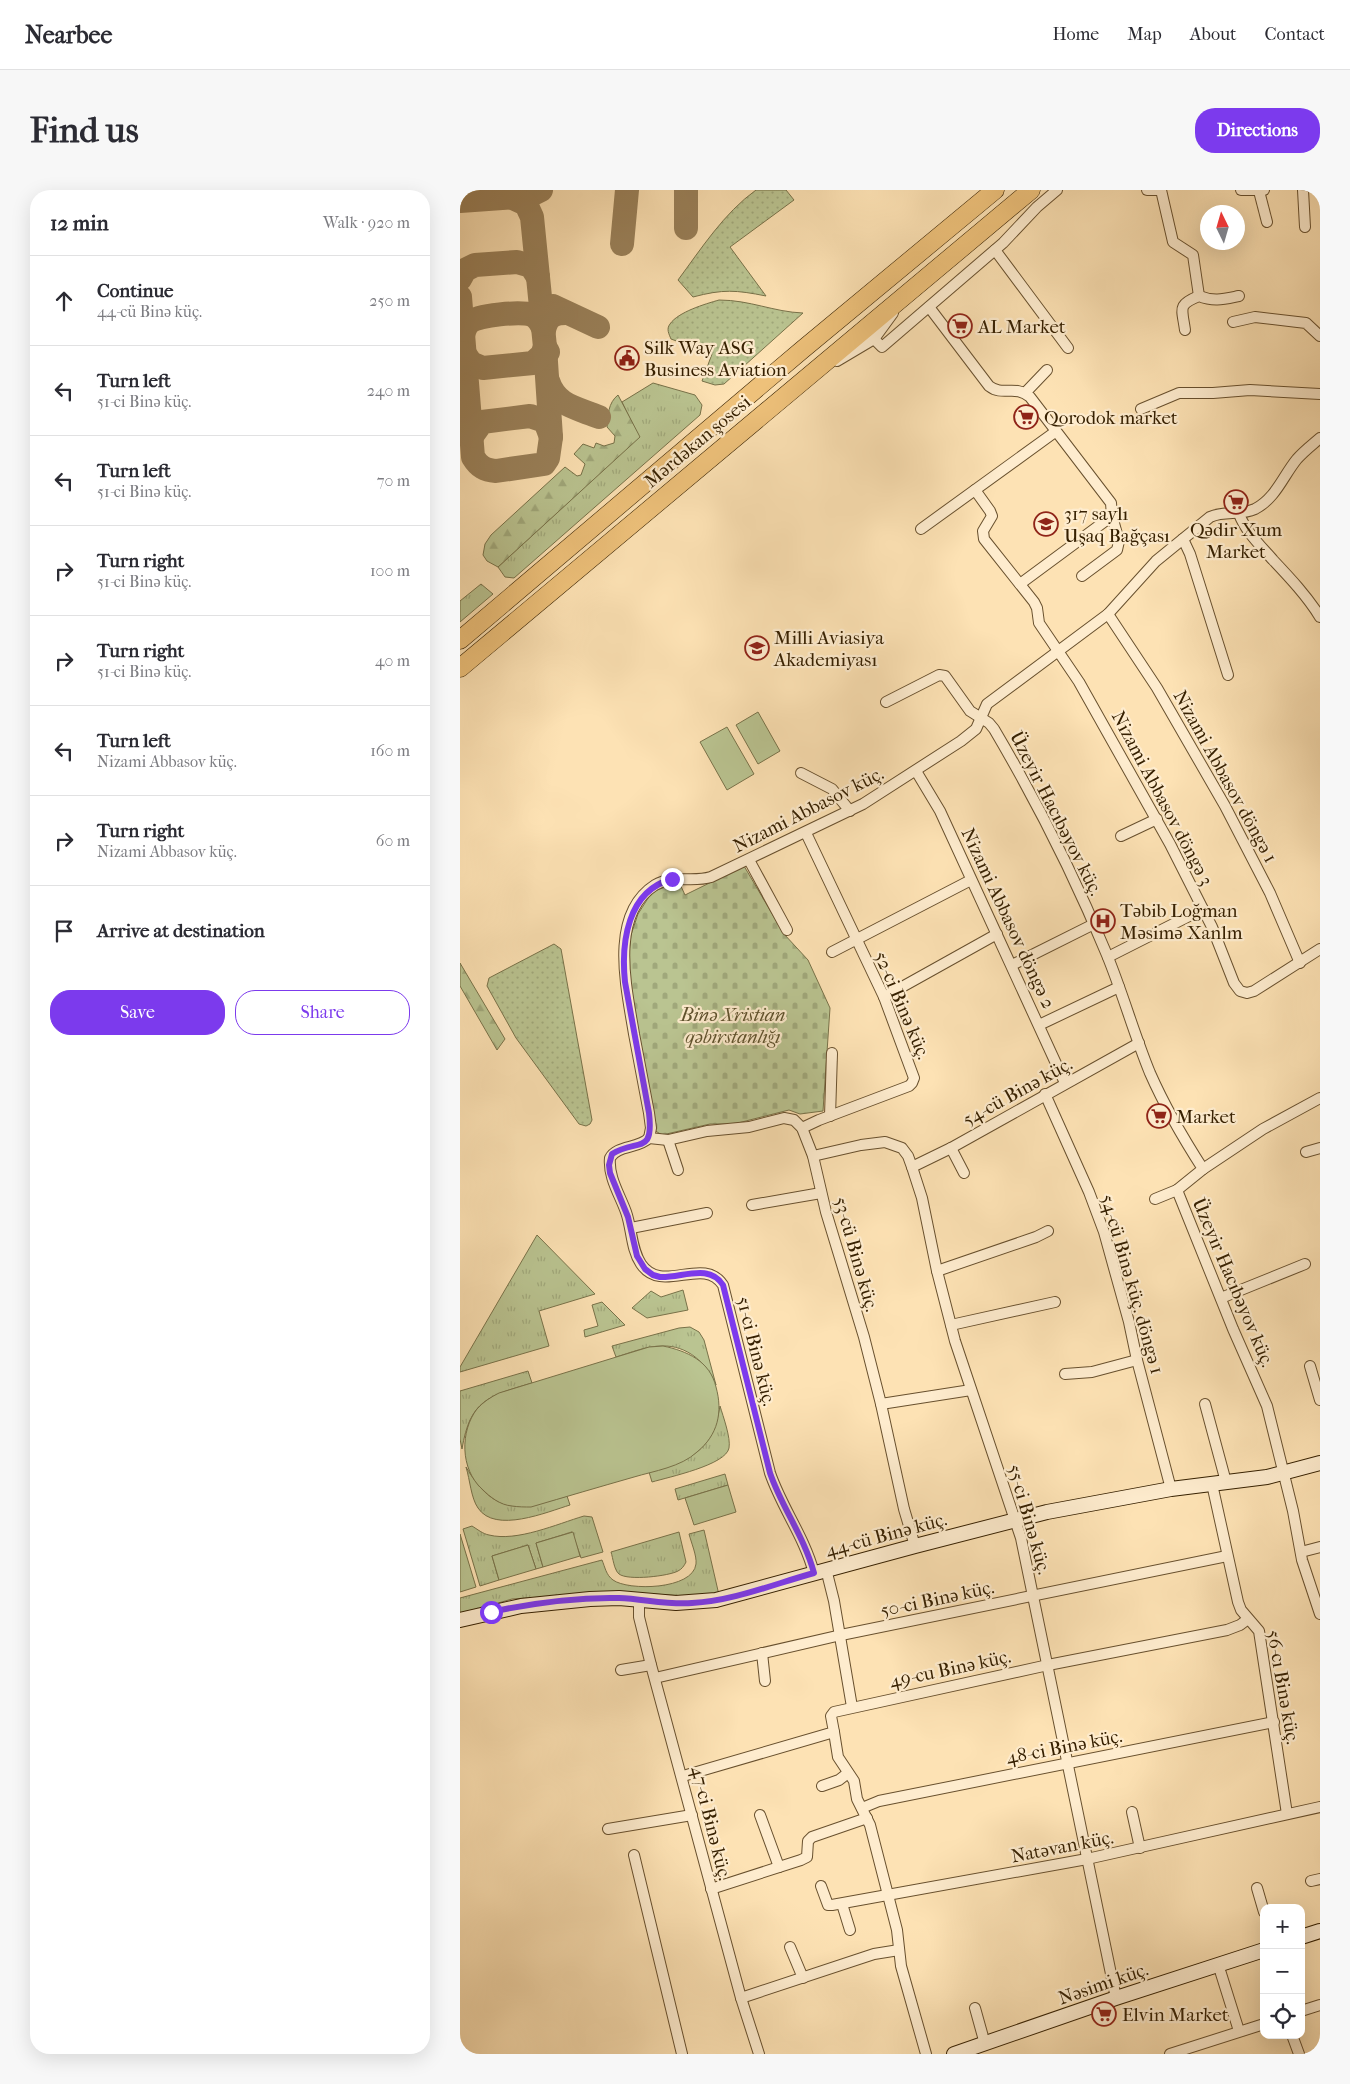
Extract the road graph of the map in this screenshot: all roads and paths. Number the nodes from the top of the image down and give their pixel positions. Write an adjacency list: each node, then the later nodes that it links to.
1 (995, 190): 38 (highway, Mərdəkan şosesi)
2 (1031, 190): 13 (highway, Mərdəkan şosesi)
3 (1058, 190): 12 (street)
4 (1147, 190): 5 (street)
5 (1157, 190)
6 (1162, 190): 14 (street)
7 (1241, 190): 9 (street)
8 (1303, 190): 11 (street)
9 (1262, 191): 10 (street)
10 (1267, 222)
11 (1305, 227)
12 (995, 250): 16 (street); 21 (street)
13 (908, 294): 20 (street); 23 (highway, Mərdəkan şosesi)
14 (1199, 296): 15 (street); 18 (street)
15 (1239, 296)
16 (929, 307): 20 (street); 24 (street)
17 (1233, 322): 19 (street)
18 (1185, 330)
19 (1320, 336)
20 (874, 339): 23 (street)
21 (1068, 348)
22 (1046, 370): 24 (street)
23 (791, 389): 40 (highway, Mərdəkan şosesi)
24 (1025, 393): 27 (street)
25 (1320, 394): 26 (street)
26 (1141, 409)
27 (1056, 432): 29 (street); 31 (street)
28 (1320, 438): 30 (street, Nizami Abbasov küç.)
29 (975, 490): 32 (street); 35 (street, Nizami Abbasov döngə 3)
30 (1238, 514): 33 (street, Nizami Abbasov küç.); 37 (street)
31 (1112, 516): 34 (street); 35 (street)
32 (921, 529)
33 (1182, 539): 36 (street, Nizami Abbasov küç.); 41 (street)
34 (1082, 576)
35 (1020, 584): 39 (street, Nizami Abbasov döngə 3)
36 (1108, 614): 39 (street, Nizami Abbasov küç.); 60 (street, Nizami Abbasov döngə 1)
37 (1320, 617)
38 (460, 640)
39 (1058, 652): 43 (street, Nizami Abbasov küç.); 47 (street, Nizami Abbasov döngə 3)
40 (460, 668)
41 (1228, 675)
42 (886, 702): 43 (street, Üzeyir Hacıbəyov küç.)
43 (981, 718): 44 (street, Nizami Abbasov küç.); 53 (street, Üzeyir Hacıbəyov küç.)
44 (916, 771): 46 (street, Nizami Abbasov küç.); 51 (street, Nizami Abbasov döngə 2)
45 (802, 773): 46 (street)
46 (850, 811): 48 (street, Nizami Abbasov küç.)
47 (1157, 819): 49 (street); 52 (street, Nizami Abbasov döngə 3)
48 (806, 832): 50 (street, Nizami Abbasov küç.); 56 (street, 52-ci Binə küç.)
49 (1121, 836)
50 (749, 860): 54 (street); 72 (street, Nizami Abbasov küç.)
51 (971, 880): 55 (street, Nizami Abbasov döngə 2); 56 (street)
52 (1203, 908): 59 (street); 60 (street, Nizami Abbasov döngə 3)
53 (1094, 924): 59 (street, Üzeyir Hacıbəyov küç.); 61 (street)
54 (788, 930)
55 (997, 934): 61 (street, Nizami Abbasov döngə 2); 63 (street)
56 (856, 940): 58 (street); 63 (street, 52-ci Binə küç.)
57 (1320, 949): 60 (street, Nizami Abbasov döngə 3)
58 (832, 952)
59 (1108, 957): 62 (street, Üzeyir Hacıbəyov küç.)
60 (1300, 963)
61 (1012, 965): 64 (street, Nizami Abbasov döngə 2)
62 (1119, 987): 64 (street); 65 (street, Üzeyir Hacıbəyov küç.)
63 (884, 997): 70 (street, 52-ci Binə küç.)
64 (1039, 1025): 67 (street, Nizami Abbasov döngə 2)
65 (1139, 1043): 67 (street, 54-cü Binə küç.); 79 (street, Üzeyir Hacıbəyov küç.)
66 (832, 1053): 70 (street)
67 (1065, 1083): 68 (street, 54-cü Binə küç.)
68 (1045, 1094): 74 (street, 54-cü Binə küç.); 94 (street, 54-cü Binə küç. döngə 1)
69 (1320, 1098): 79 (street)
70 (830, 1116): 71 (street, 52-ci Binə küç.)
71 (802, 1128): 73 (street); 77 (street, 53-cü Binə küç.)
72 (649, 1138): 73 (street); 87 (street, 51-ci Binə küç.)
73 (668, 1140): 80 (street)
74 (951, 1148): 78 (street, 54-cü Binə küç.); 81 (street)
75 (1320, 1148): 76 (street)
76 (1306, 1152)
77 (813, 1156): 78 (street, 55-ci Binə küç.); 83 (street, 53-cü Binə küç.)
78 (912, 1167): 90 (street, 55-ci Binə küç.)
79 (1203, 1169): 82 (street, Üzeyir Hacıbəyov küç.)
80 (678, 1170)
81 (964, 1173)
82 (1177, 1190): 84 (street); 91 (street, Üzeyir Hacıbəyov küç.)
83 (821, 1193): 85 (street); 99 (street, 53-cü Binə küç.)
84 (1155, 1199)
85 (752, 1205)
86 (707, 1213): 87 (street)
87 (631, 1228): 111 (street, 51-ci Binə küç.)
88 (1048, 1230): 90 (street)
89 (1304, 1264): 91 (street)
90 (937, 1271): 93 (street, 55-ci Binə küç.)
91 (1220, 1298): 102 (street, Üzeyir Hacıbəyov küç.)
92 (1055, 1302): 93 (street)
93 (951, 1325): 97 (street, 55-ci Binə küç.)
94 (1136, 1360): 96 (street); 105 (street, 54-cü Binə küç. döngə 1)
95 (1310, 1366): 98 (street)
96 (1066, 1374)
97 (971, 1390): 99 (street); 106 (street, 55-ci Binə küç.)
98 (1320, 1400)
99 (881, 1404): 107 (street, 53-cü Binə küç.)
100 (1205, 1404): 103 (street)
101 (1320, 1463): 102 (street, 44-cü Binə küç.)
102 (1284, 1473): 103 (street, 44-cü Binə küç.); 109 (street, Üzeyir Hacıbəyov küç.)
103 (1226, 1482): 104 (street, 44-cü Binə küç.)
104 (1212, 1484): 105 (street, 44-cü Binə küç.); 110 (street, 56-cı Binə küç.)
105 (1170, 1489): 106 (street, 44-cü Binə küç.)
106 (1016, 1520): 107 (street, 44-cü Binə küç.); 112 (street, 55-ci Binə küç.)
107 (915, 1546): 111 (street, 44-cü Binə küç.)
108 (1320, 1546): 109 (street)
109 (1300, 1552): 114 (street, Üzeyir Hacıbəyov küç.)
110 (1227, 1556): 112 (street, 50-ci Binə küç.); 115 (street, 56-cı Binə küç.)
111 (820, 1571): 113 (street, 44-cü Binə küç.); 117 (street)
112 (1034, 1596): 117 (street, 50-ci Binə küç.); 120 (street, 55-ci Binə küç.)
113 (639, 1600): 116 (street, 44-cü Binə küç.); 119 (street, 47-ci Binə küç.)
114 (1320, 1614)
115 (1248, 1619): 120 (street, 49-cu Binə küç.); 125 (street, 56-cı Binə küç.)
116 (460, 1620)
117 (841, 1636): 118 (street, 50-ci Binə küç.); 124 (street)
118 (762, 1653): 122 (street, 50-ci Binə küç.); 123 (street)
119 (651, 1664): 121 (street); 122 (street, 47-ci Binə küç.)
120 (1048, 1665): 124 (street, 49-cu Binə küç.); 127 (street, 55-ci Binə küç.)
121 (621, 1670)
122 (655, 1678): 129 (street, 47-ci Binə küç.)
123 (765, 1681)
124 (852, 1707): 126 (street, 49-cu Binə küç.)
125 (1274, 1722): 127 (street, 48-ci Binə küç.); 134 (street, 56-cı Binə küç.)
126 (834, 1732): 128 (street); 129 (street)
127 (1067, 1763): 133 (street, 48-ci Binə küç.); 140 (street, 55-ci Binə küç.)
128 (848, 1773): 130 (street); 133 (street)
129 (683, 1776): 135 (street, 47-ci Binə küç.)
130 (822, 1786)
131 (1320, 1807): 134 (street, Natəvan küç.)
132 (1132, 1812): 138 (street)
133 (865, 1813): 141 (street, 48-ci Binə küç.); 145 (street)
134 (1287, 1814): 138 (street, Natəvan küç.)
135 (692, 1815): 137 (street); 144 (street, 47-ci Binə küç.)
136 (760, 1815): 141 (street)
137 (608, 1829)
138 (1140, 1848): 140 (street, Natəvan küç.)
139 (634, 1855): 165 (street)
140 (1087, 1859): 145 (street, Natəvan küç.); 157 (street, 55-ci Binə küç.)
141 (779, 1867): 144 (street, 48-ci Binə küç.)
142 (821, 1886): 146 (street)
143 (1257, 1888): 147 (street)
144 (711, 1889): 156 (street, 47-ci Binə küç.)
145 (889, 1896): 146 (street, Natəvan küç.); 152 (street)
146 (842, 1904): 148 (street)
147 (1262, 1904)
148 (850, 1930)
149 (1320, 1931): 150 (street)
150 (1305, 1936)
151 (790, 1947): 155 (street)
152 (899, 1950): 155 (street); 167 (street)
153 (1260, 1951): 154 (street, Nəsimi küç.)
154 (1218, 1964): 157 (street, Nəsimi küç.); 162 (street)
155 (803, 1978): 156 (street)
156 (741, 1998): 166 (street, 47-ci Binə küç.)
157 (1116, 1998): 164 (street, Nəsimi küç.)
158 (1320, 2005): 160 (street)
159 (976, 2008): 164 (street)
160 (1305, 2010)
161 (1260, 2025): 162 (street)
162 (1239, 2031): 169 (street)
163 (1293, 2039): 170 (street)
164 (977, 2049): 168 (street, Nəsimi küç.)
165 (682, 2054)
166 (760, 2054)
167 (926, 2054)
168 (954, 2054)
169 (1170, 2054)
170 (1299, 2054)

